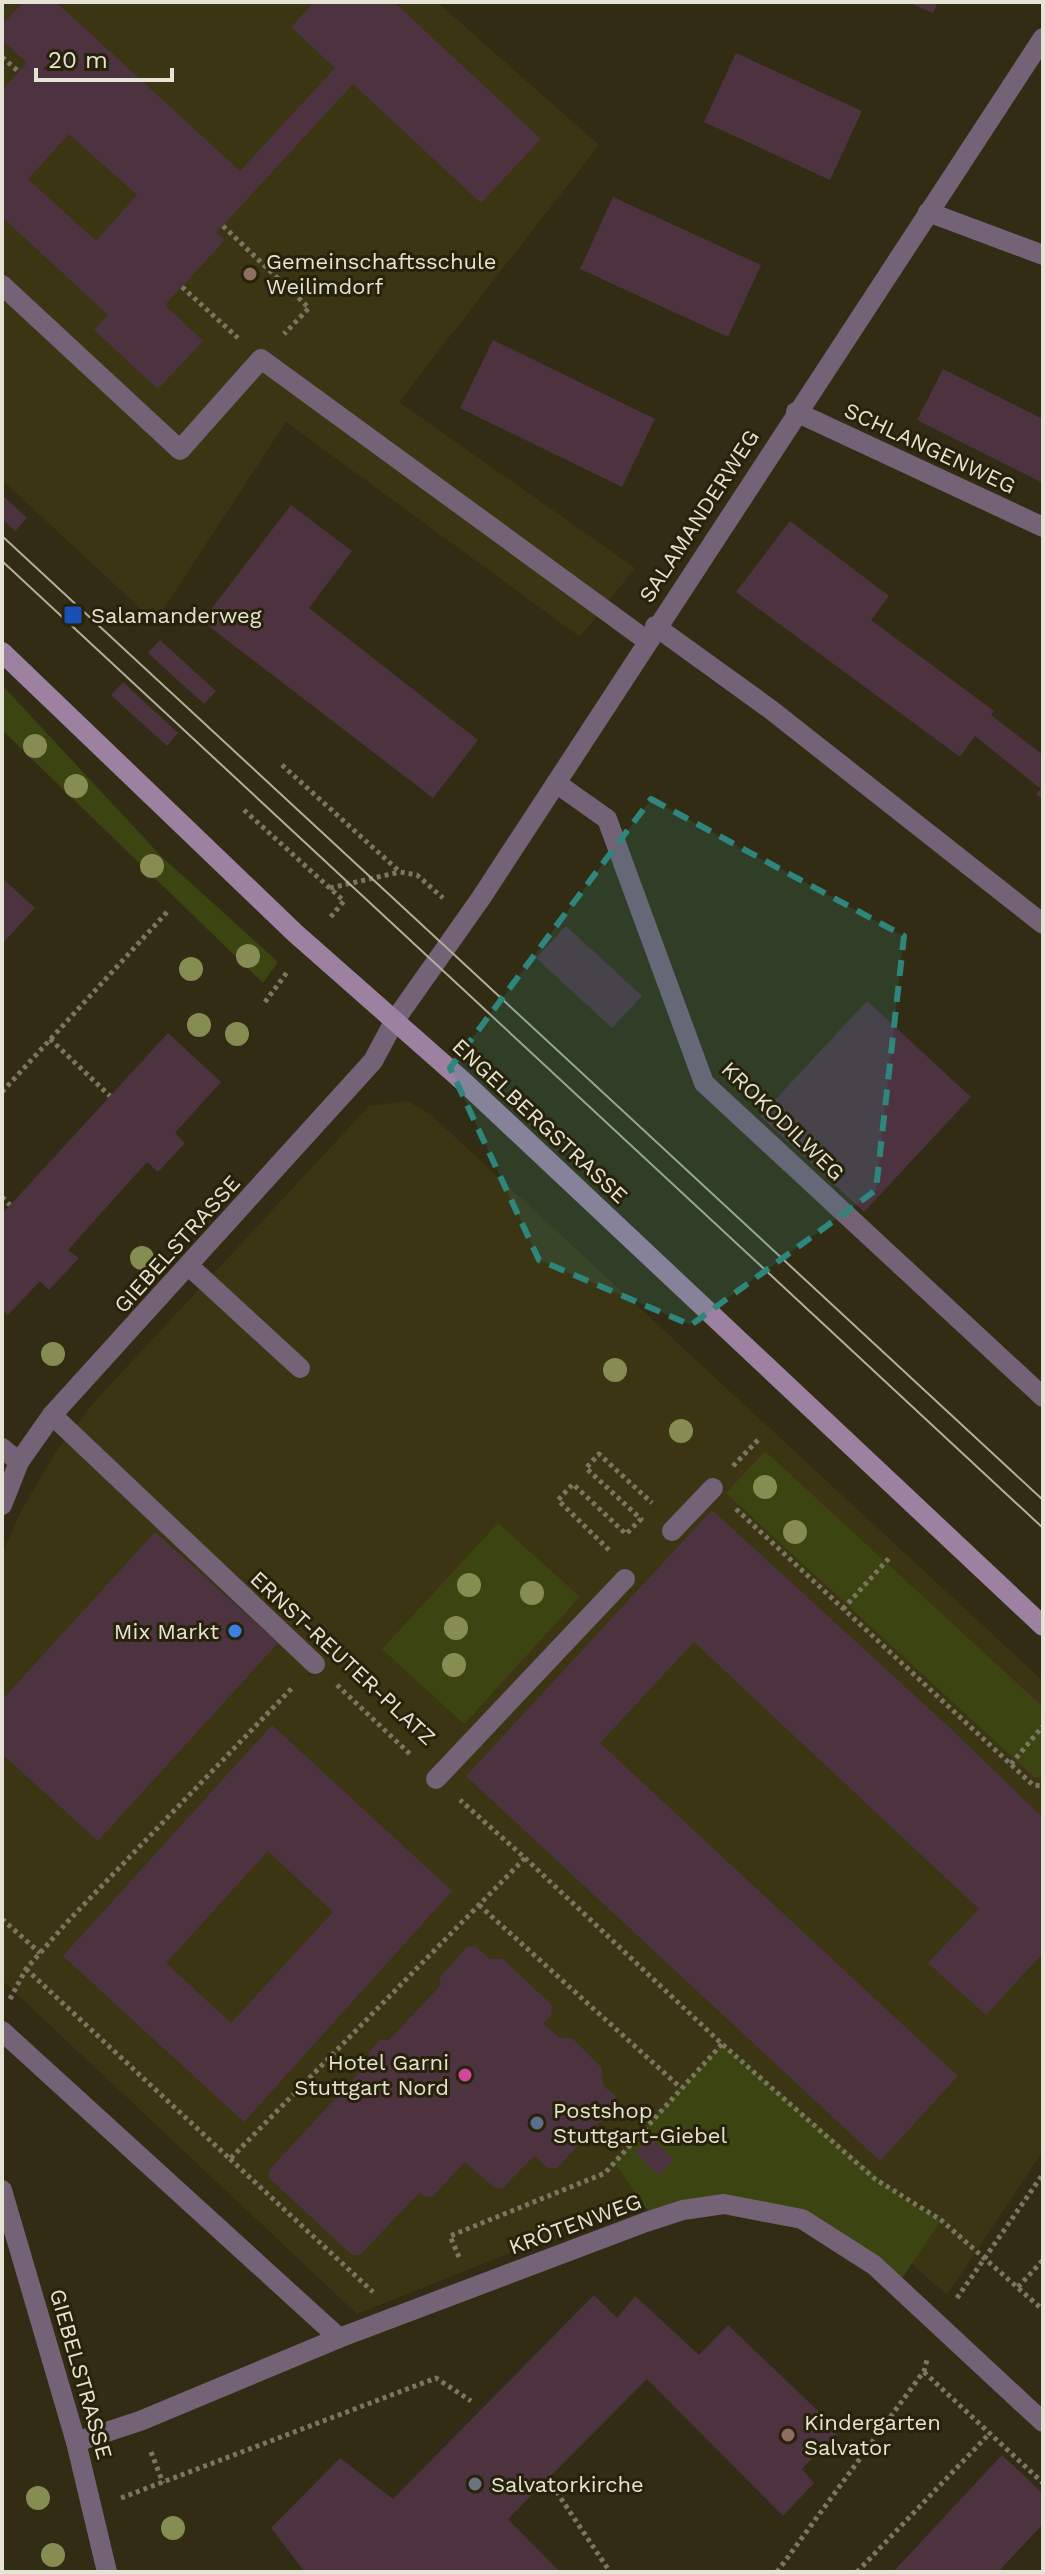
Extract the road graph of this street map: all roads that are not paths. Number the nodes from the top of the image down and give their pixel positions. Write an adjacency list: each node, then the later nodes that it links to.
1 (1043, 38): 2 (street, SALAMANDERWEG)
2 (928, 212): 3 (street); 5 (street, SALAMANDERWEG)
3 (1043, 255)
4 (2, 285): 7 (street)
5 (796, 412): 6 (street, SCHLANGENWEG); 7 (street, SALAMANDERWEG)
6 (1043, 527)
7 (650, 633): 9 (street, SALAMANDERWEG); 10 (street)
8 (2, 652): 11 (main road, ENGELBERGSTRASSE)
9 (556, 783): 11 (street, SALAMANDERWEG); 14 (street, KROKODILWEG)
10 (1043, 924)
11 (395, 1020): 12 (street, GIEBELSTRASSE); 22 (main road, ENGELBERGSTRASSE)
12 (190, 1267): 13 (street); 15 (street, GIEBELSTRASSE)
13 (300, 1368)
14 (1043, 1397)
15 (52, 1415): 17 (street, GIEBELSTRASSE); 23 (street, ERNST-REUTER-PLATZ)
16 (2, 1448): 17 (street)
17 (19, 1462): 19 (street, GIEBELSTRASSE)
18 (713, 1488): 20 (street)
19 (2, 1505)
20 (674, 1528)
21 (625, 1579): 24 (street, ERNST-REUTER-PLATZ)
22 (1043, 1626)
23 (315, 1664)
24 (436, 1779)
25 (2, 2031): 27 (street)
26 (2, 2190): 29 (street, GIEBELSTRASSE)
27 (339, 2338): 28 (street, KRÖTENWEG); 29 (street, KRÖTENWEG)
28 (1043, 2422)
29 (76, 2442): 30 (street, GIEBELSTRASSE)
30 (107, 2572)

